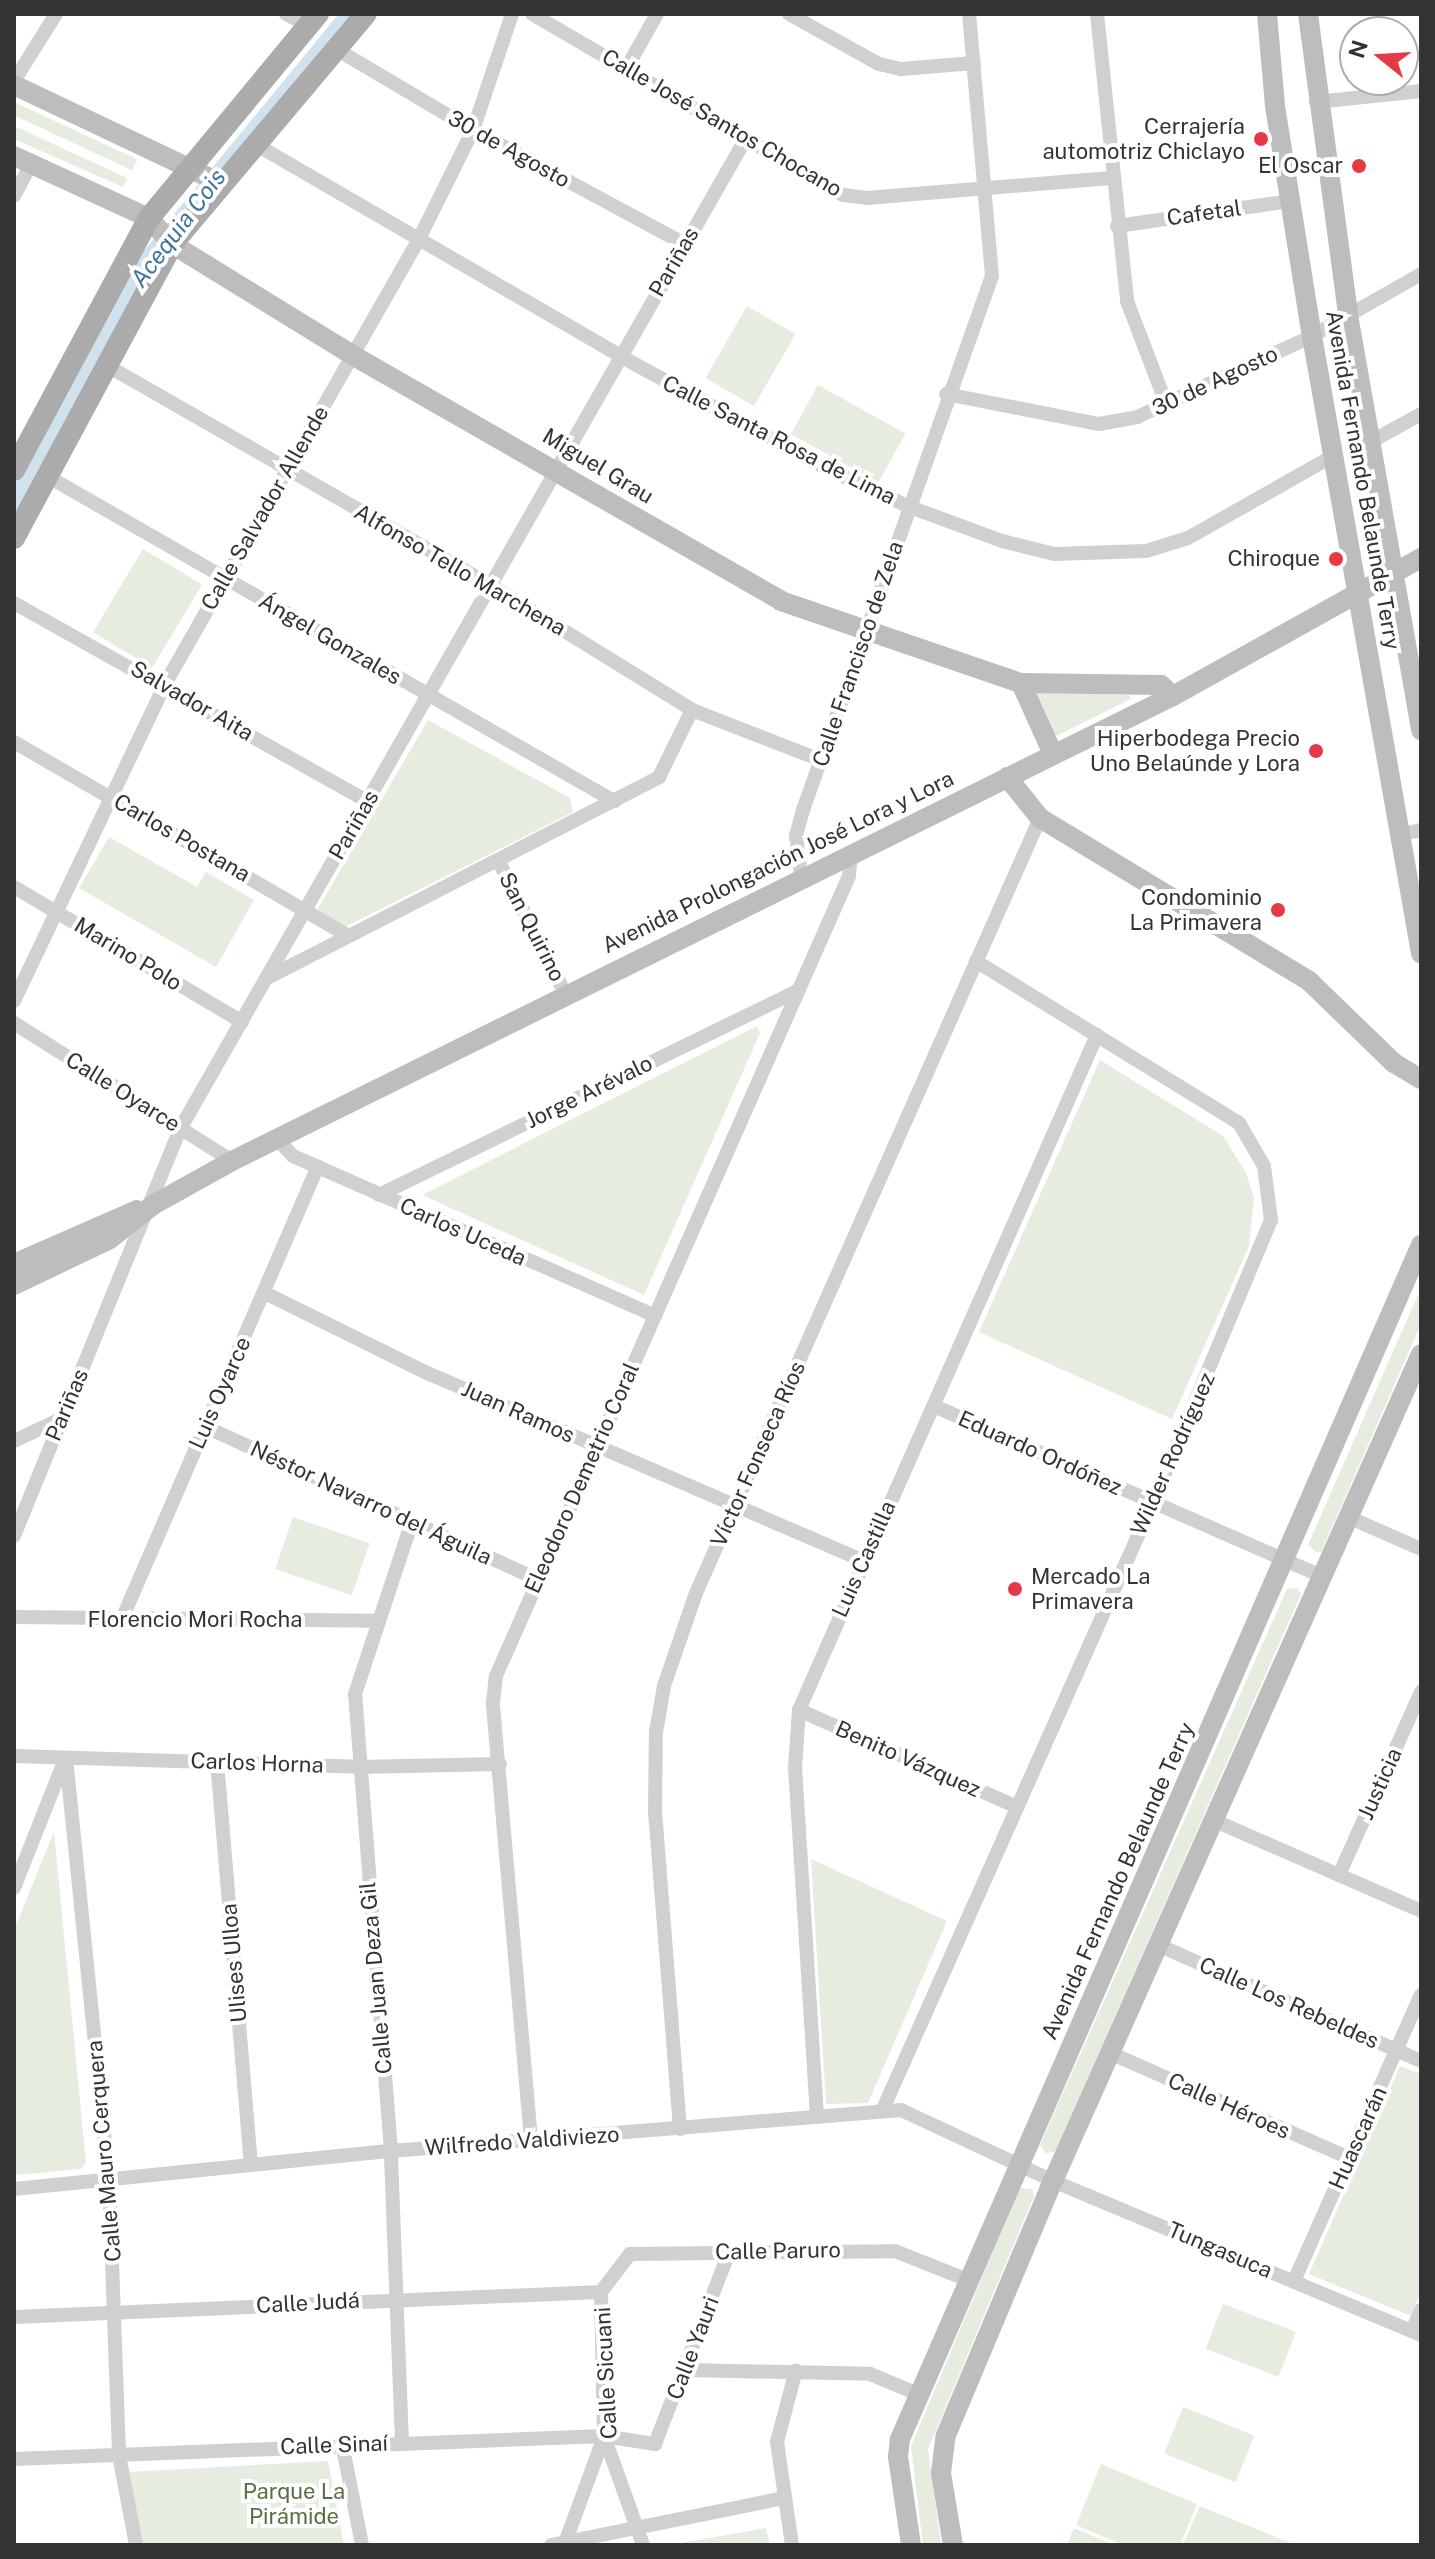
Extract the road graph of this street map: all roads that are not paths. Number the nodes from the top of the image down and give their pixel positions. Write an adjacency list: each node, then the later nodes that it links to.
1 (56, 14): 16 (street)
2 (286, 14): 12 (street)
3 (366, 14): 13 (main road)
4 (512, 14): 19 (street, Calle Salvador Allende)
5 (532, 14): 15 (street, Calle José Santos Chocano)
6 (657, 14): 15 (street)
7 (789, 14): 14 (street)
8 (969, 14): 14 (street, Calle Francisco de Zela)
9 (1097, 14): 24 (street)
10 (1267, 14): 28 (main road, Avenida Fernando Belaunde Terry)
11 (1308, 14): 18 (main road, Avenida Fernando Belaunde Terry)
12 (313, 19): 23 (main road)
13 (336, 49): 19 (street, 30 de Agosto); 21 (main road)
14 (974, 63): 26 (street, Calle Francisco de Zela)
15 (626, 69): 20 (street, Calle José Santos Chocano)
16 (14, 83): 23 (main road)
17 (1421, 91): 18 (street)
18 (1316, 102): 35 (main road, Avenida Fernando Belaunde Terry)
19 (473, 130): 31 (street, Calle Salvador Allende); 33 (street, 30 de Agosto)
20 (745, 140): 26 (street, Calle José Santos Chocano); 33 (street, Pariñas)
21 (255, 144): 25 (main road); 31 (street, Calle Santa Rosa de Lima)
22 (23, 160): 27 (street); 29 (main road)
23 (189, 166): 25 (main road); 29 (main road)
24 (1111, 178): 26 (street, Calle José Santos Chocano); 30 (street)
25 (220, 182): 32 (main road)
26 (987, 190): 40 (street, Calle Francisco de Zela)
27 (14, 196)
28 (1290, 201): 30 (street, Cafetal); 36 (main road, Avenida Fernando Belaunde Terry)
29 (150, 218): 32 (main road, Miguel Grau); 47 (main road)
30 (1117, 226): 41 (street)
31 (419, 239): 37 (street, Calle Salvador Allende); 38 (street, Calle Santa Rosa de Lima)
32 (172, 243): 37 (main road, Miguel Grau); 39 (main road)
33 (685, 244): 38 (street, Pariñas)
34 (1421, 274): 35 (street, 30 de Agosto)
35 (1348, 315): 36 (street, 30 de Agosto); 43 (main road, Avenida Fernando Belaunde Terry)
36 (1312, 336): 41 (street, 30 de Agosto); 44 (main road, Avenida Fernando Belaunde Terry)
37 (354, 356): 45 (main road, Miguel Grau); 46 (street, Calle Salvador Allende)
38 (620, 356): 45 (street, Pariñas); 49 (street, Calle Santa Rosa de Lima)
39 (106, 365): 46 (street, Alfonso Tello Marchena); 48 (main road)
40 (946, 394): 41 (street, 30 de Agosto); 49 (street, Calle Francisco de Zela)
41 (1167, 406)
42 (1421, 414): 43 (street)
43 (1370, 442): 52 (main road, Avenida Fernando Belaunde Terry)
44 (1333, 456): 49 (street, Calle Santa Rosa de Lima); 55 (main road, Avenida Fernando Belaunde Terry)
45 (555, 467): 54 (street, Pariñas); 57 (main road, Miguel Grau)
46 (286, 469): 53 (street, Calle Salvador Allende); 54 (street, Alfonso Tello Marchena)
47 (14, 470)
48 (47, 476): 50 (main road); 53 (street, Ángel Gonzales)
49 (910, 507): 57 (street, Calle Francisco de Zela)
50 (14, 538)
51 (1421, 558): 52 (main road, Avenida Prolongación José Lora y Lora)
52 (1392, 573): 55 (main road, Avenida Prolongación José Lora y Lora); 63 (main road, Avenida Fernando Belaunde Terry)
53 (223, 577): 59 (street, Calle Salvador Allende); 60 (street, Ángel Gonzales)
54 (490, 585): 60 (street, Pariñas); 62 (street, Alfonso Tello Marchena)
55 (1360, 592): 61 (main road, Avenida Prolongación José Lora y Lora); 72 (main road, Avenida Fernando Belaunde Terry)
56 (14, 603): 59 (street, Salvador Aita)
57 (865, 633): 58 (main road, Miguel Grau); 66 (street, Calle Francisco de Zela)
58 (1021, 683): 61 (main road, Miguel Grau); 65 (main road)
59 (165, 684): 68 (street, Calle Salvador Allende); 70 (street, Salvador Aita)
60 (428, 695): 69 (street, Ángel Gonzales); 70 (street, Pariñas)
61 (1173, 696): 65 (main road, Avenida Prolongación José Lora y Lora)
62 (692, 710): 66 (street, Alfonso Tello Marchena); 69 (street)
63 (1420, 722)
64 (14, 742): 68 (street, Carlos Postana)
65 (1053, 754): 67 (main road, Avenida Prolongación José Lora y Lora)
66 (821, 760): 75 (street, Calle Francisco de Zela)
67 (1007, 777): 71 (main road); 73 (main road, Avenida Prolongación José Lora y Lora)
68 (109, 797): 77 (street, Carlos Postana); 78 (street, Calle Salvador Allende)
69 (614, 801): 74 (street)
70 (368, 802): 77 (street, Pariñas)
71 (1040, 818): 81 (street, Víctor Fonseca Ríos); 89 (main road)
72 (1412, 832): 80 (main road, Avenida Fernando Belaunde Terry)
73 (851, 853): 75 (main road, Avenida Prolongación José Lora y Lora); 83 (street, Eleodoro Demetrio Coral)
74 (498, 860): 79 (street); 84 (street, San Quirino)
75 (801, 876): 84 (main road, Avenida Prolongación José Lora y Lora)
76 (14, 887): 78 (street, Marino Polo)
77 (306, 909): 79 (street, Carlos Postana); 82 (street, Pariñas)
78 (57, 911): 85 (street, Calle Salvador Allende); 86 (street, Marino Polo)
79 (349, 936): 82 (street)
80 (1421, 953)
81 (976, 961): 88 (street, Wilder Rodríguez); 108 (street, Víctor Fonseca Ríos)
82 (267, 978): 86 (street, Pariñas)
83 (799, 990): 94 (street, Jorge Arévalo); 100 (street, Eleodoro Demetrio Coral)
84 (565, 993): 91 (main road, Avenida Prolongación José Lora y Lora)
85 (14, 1001)
86 (242, 1022): 90 (street, Pariñas)
87 (14, 1023): 90 (street, Calle Oyarce)
88 (1097, 1035): 102 (street, Luis Castilla); 107 (street, Wilder Rodríguez)
89 (1421, 1079)
90 (180, 1129): 92 (street, Calle Oyarce); 95 (street, Pariñas)
91 (277, 1139): 92 (main road, Avenida Prolongación José Lora y Lora); 93 (street, Carlos Uceda)
92 (232, 1161): 95 (main road, Avenida Prolongación José Lora y Lora)
93 (318, 1167): 94 (street, Carlos Uceda); 99 (street, Luis Oyarce)
94 (379, 1195): 100 (street, Carlos Uceda)
95 (153, 1205): 97 (main road, Avenida Prolongación José Lora y Lora); 98 (main road, Avenida Prolongación José Lora y Lora); 103 (street, Pariñas)
96 (1421, 1245): 114 (main road, Avenida Fernando Belaunde Terry)
97 (14, 1264)
98 (14, 1285)
99 (265, 1293): 104 (street, Luis Oyarce); 106 (street, Juan Ramos)
100 (655, 1316): 106 (street, Eleodoro Demetrio Coral)
101 (1421, 1354): 109 (main road)
102 (934, 1406): 107 (street, Eduardo Ordóñez); 113 (street, Luis Castilla)
103 (61, 1419): 105 (street); 111 (street, Pariñas)
104 (206, 1427): 110 (street, Néstor Navarro del Águila); 118 (street, Luis Oyarce)
105 (14, 1441)
106 (595, 1446): 108 (street, Juan Ramos); 116 (street, Eleodoro Demetrio Coral)
107 (1153, 1502): 114 (street, Eduardo Ordóñez); 127 (street, Wilder Rodríguez)
108 (735, 1506): 113 (street, Juan Ramos); 139 (street, Víctor Fonseca Ríos)
109 (1348, 1517): 112 (street); 115 (main road)
110 (412, 1522): 116 (street, Néstor Navarro del Águila); 119 (street, Calle Juan Deza Gil)
111 (14, 1536)
112 (1421, 1549)
113 (863, 1561): 121 (street, Luis Castilla)
114 (1287, 1561): 115 (street, Eduardo Ordóñez); 143 (main road, Avenida Fernando Belaunde Terry)
115 (1322, 1576): 128 (main road)
116 (537, 1579): 125 (street, Eleodoro Demetrio Coral)
117 (14, 1617): 118 (street, Florencio Mori Rocha)
118 (122, 1619): 119 (street, Florencio Mori Rocha)
119 (377, 1621): 126 (street, Calle Juan Deza Gil)
120 (1421, 1692): 129 (street, Justicia)
121 (799, 1710): 127 (street, Benito Vázquez); 138 (street, Luis Castilla)
122 (14, 1756): 123 (street, Carlos Horna)
123 (66, 1758): 124 (street, Carlos Horna); 130 (street); 145 (street, Calle Mauro Cerquera)
124 (217, 1761): 126 (street, Carlos Horna); 144 (street, Ulises Ulloa)
125 (500, 1764): 126 (street, Carlos Horna); 140 (street, Eleodoro Demetrio Coral)
126 (358, 1767): 141 (street, Calle Juan Deza Gil)
127 (1017, 1807): 137 (street, Wilder Rodríguez)
128 (1213, 1820): 129 (street); 132 (main road)
129 (1339, 1875): 131 (street)
130 (14, 1888)
131 (1421, 1911)
132 (1158, 1945): 134 (street, Calle Los Rebeldes); 135 (main road)
133 (1421, 1995): 134 (street, Huascarán)
134 (1396, 2051): 136 (street, Calle Los Rebeldes); 142 (street, Huascarán)
135 (1110, 2053): 142 (street, Calle Héroes); 146 (main road)
136 (1421, 2061)
137 (883, 2109): 138 (street, Wilfredo Valdiviezo); 143 (street, Wilfredo Valdiviezo)
138 (817, 2117): 139 (street, Wilfredo Valdiviezo)
139 (680, 2129): 140 (street, Wilfredo Valdiviezo)
140 (531, 2140): 141 (street, Wilfredo Valdiviezo)
141 (391, 2151): 144 (street, Wilfredo Valdiviezo); 152 (street, Calle Juan Deza Gil)
142 (1349, 2158): 150 (street, Huascarán)
143 (1018, 2164): 146 (street, Tungasuca); 149 (main road, Avenida Fernando Belaunde Terry)
144 (251, 2165): 145 (street, Wilfredo Valdiviezo)
145 (109, 2180): 147 (street, Wilfredo Valdiviezo); 154 (street, Calle Mauro Cerquera)
146 (1053, 2181): 150 (street, Tungasuca); 174 (main road)
147 (14, 2189)
148 (729, 2252): 149 (street, Calle Paruro); 151 (street, Calle Paruro); 157 (street, Calle Yauri)
149 (968, 2280): 159 (main road, Avenida Fernando Belaunde Terry)
150 (1294, 2281): 156 (street, Tungasuca)
151 (601, 2292): 152 (street, Calle Judá); 160 (street, Calle Sicuani)
152 (398, 2298): 154 (street, Calle Judá); 162 (street, Calle Juan Deza Gil)
153 (1421, 2310): 156 (street)
154 (116, 2313): 155 (street, Calle Judá); 164 (street, Calle Mauro Cerquera)
155 (14, 2317)
156 (1417, 2333)
157 (686, 2370): 158 (street); 163 (street, Calle Yauri)
158 (796, 2370): 159 (street); 166 (street)
159 (918, 2394): 173 (main road, Avenida Fernando Belaunde Terry)
160 (604, 2436): 162 (street, Calle Sinaí); 163 (street, Calle Sinaí); 167 (street, Calle Sicuani); 168 (street)
161 (342, 2443): 162 (street, Calle Sinaí); 164 (street, Calle Sinaí); 170 (street)
162 (402, 2443)
163 (655, 2444)
164 (119, 2455): 165 (street, Calle Sinaí); 169 (street, Calle Mauro Cerquera)
165 (14, 2459)
166 (784, 2498): 167 (street); 172 (street)
167 (640, 2529): 168 (street); 171 (street, Calle Sicuani)
168 (558, 2544)
169 (136, 2545)
170 (362, 2545)
171 (643, 2545)
172 (792, 2545)
173 (911, 2545)
174 (953, 2545)

